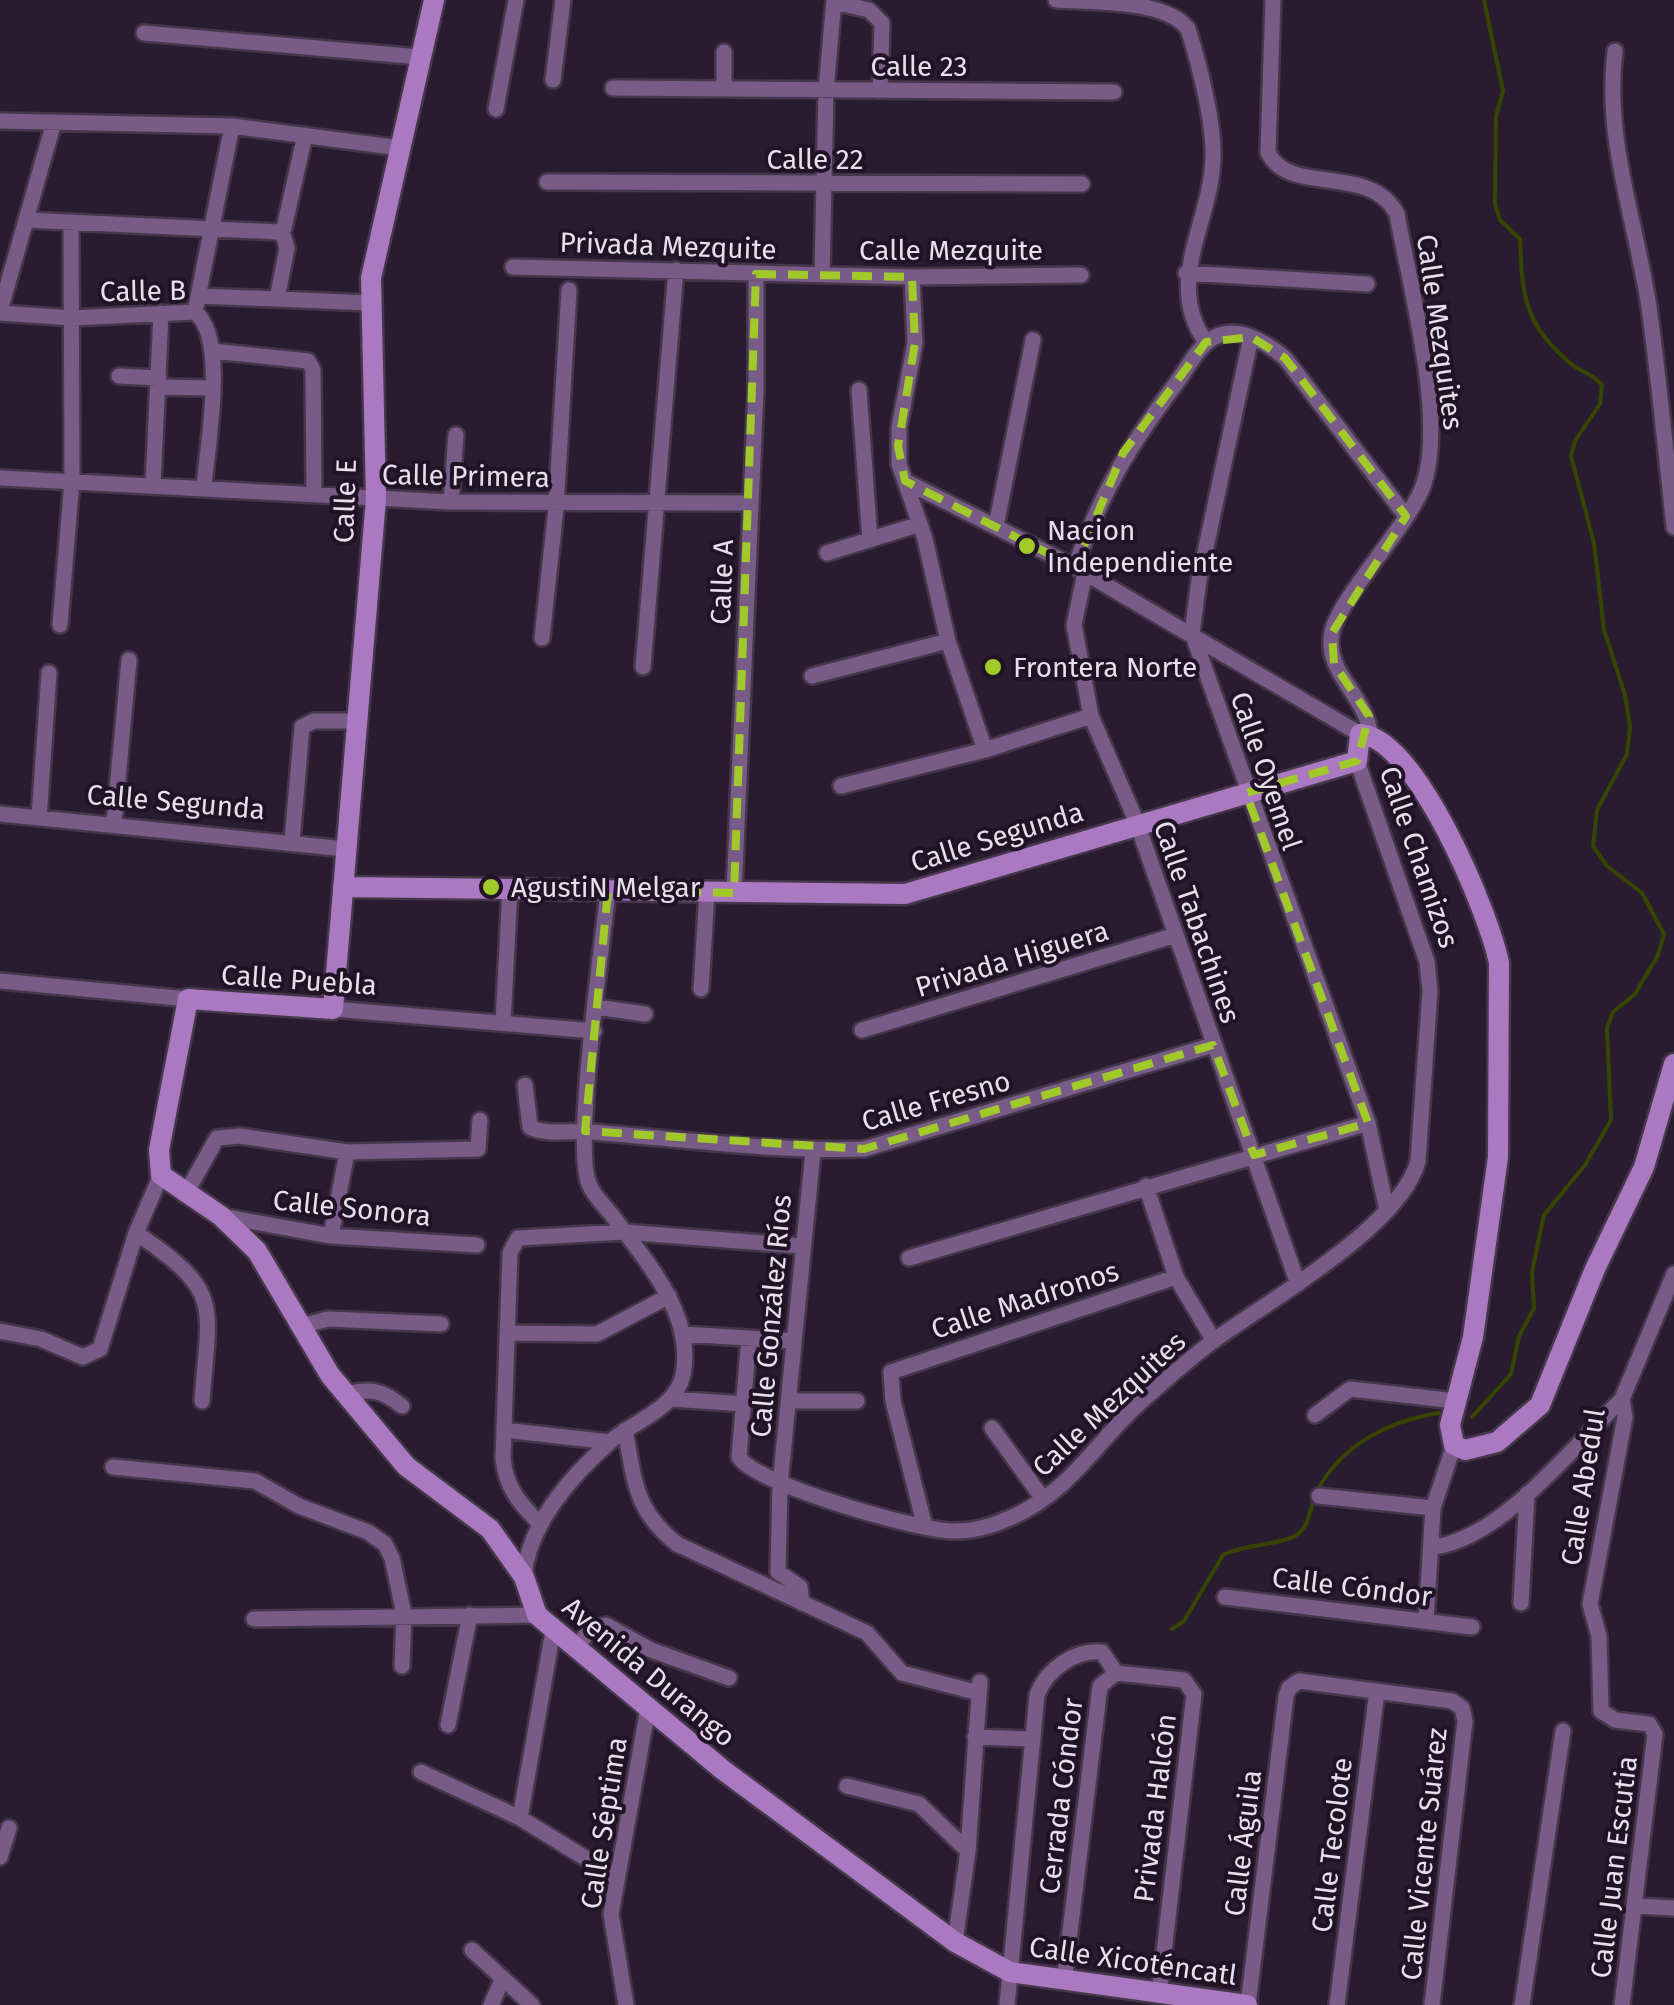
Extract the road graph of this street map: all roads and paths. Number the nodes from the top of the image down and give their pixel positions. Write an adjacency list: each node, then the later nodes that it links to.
1 (434, 0): 10 (main road, Calle E)
2 (516, 0): 17 (street)
3 (563, 0): 11 (street)
4 (1056, 0): 34 (street)
5 (1273, 0): 65 (street, Calle Mezquites)
6 (834, 1): 14 (street); 15 (street)
7 (144, 33): 10 (street)
8 (1614, 51): 68 (street)
9 (724, 52): 13 (street)
10 (420, 57): 22 (main road, Calle E)
11 (553, 80)
12 (613, 88): 13 (street, Calle 23)
13 (724, 89): 14 (street, Calle 23)
14 (826, 90): 15 (street, Calle 23); 24 (street)
15 (880, 91): 16 (street, Calle 23)
16 (1114, 92)
17 (496, 109)
18 (0, 121): 19 (street)
19 (54, 122): 20 (street); 26 (street)
20 (232, 126): 21 (street); 28 (street)
21 (305, 136): 22 (street); 29 (street)
22 (400, 148): 40 (main road, Calle E)
23 (546, 182): 24 (street, Calle 22)
24 (823, 184): 25 (street, Calle 22); 35 (street)
25 (1082, 184)
26 (26, 220): 27 (street); 42 (street)
27 (72, 222): 28 (street); 44 (street)
28 (212, 228): 29 (street); 41 (street)
29 (282, 231): 39 (street)
30 (512, 267): 31 (street, Privada Mezquite)
31 (676, 270): 32 (street, Privada Mezquite); 62 (street)
32 (756, 274): 35 (street, Privada Mezquite); 64 (street, Calle A)
33 (1081, 274): 36 (street, Calle Mezquite)
34 (1186, 274): 37 (street); 47 (street)
35 (822, 275): 36 (street, Calle Mezquite)
36 (912, 277): 56 (street)
37 (1366, 284)
38 (568, 290): 63 (street)
39 (277, 299): 40 (street); 41 (street)
40 (369, 303): 60 (main road, Calle E)
41 (196, 304): 43 (street, Calle B); 48 (street, Calle B)
42 (0, 312): 44 (street, Calle B)
43 (161, 313): 44 (street, Calle B); 50 (street)
44 (72, 318): 55 (street)
45 (1251, 337): 47 (street); 65 (street); 73 (street, Calle Oyemel)
46 (1033, 340): 67 (street)
47 (1206, 342): 71 (street, Calle Tabachines)
48 (213, 351): 51 (street); 59 (street)
49 (119, 376): 50 (street)
50 (159, 383): 51 (street); 57 (street)
51 (211, 388): 58 (street)
52 (859, 390): 69 (street)
53 (456, 435): 61 (street)
54 (0, 478): 55 (street, Calle Primera)
55 (72, 480): 57 (street, Calle Primera); 72 (street)
56 (905, 481): 66 (street); 67 (street)
57 (153, 485): 58 (street, Calle Primera)
58 (204, 487): 59 (street, Calle Primera)
59 (314, 494): 60 (street, Calle Primera)
60 (376, 499): 61 (street, Calle Primera); 81 (main road, Calle E)
61 (450, 502): 63 (street, Calle Primera)
62 (656, 502): 63 (street, Calle Primera); 64 (street, Calle Primera); 77 (street)
63 (556, 503): 74 (street)
64 (751, 503): 97 (street, Calle A)
65 (1406, 516): 82 (street, Calle Mezquites)
66 (920, 524): 69 (street); 75 (street)
67 (996, 526): 71 (street)
68 (1674, 527)
69 (870, 540): 70 (street)
70 (827, 553)
71 (1080, 570): 73 (street); 80 (street, Calle Tabachines)
72 (60, 625)
73 (1192, 633): 82 (street); 86 (street, Calle Oyemel)
74 (542, 638)
75 (948, 640): 79 (street); 83 (street)
76 (128, 660): 90 (street)
77 (643, 667)
78 (48, 673): 88 (street)
79 (812, 676)
80 (1092, 716): 83 (street); 89 (street, Calle Tabachines)
81 (357, 721): 91 (street); 92 (main road, Calle E)
82 (1365, 735): 84 (main road, Calle Chamizos); 146 (main road)
83 (985, 750): 85 (street)
84 (1357, 760): 86 (main road, Calle Segunda); 118 (street, Calle Chamizos)
85 (841, 786)
86 (1246, 792): 89 (main road, Calle Segunda); 112 (street, Calle Oyemel)
87 (0, 814): 88 (street, Calle Segunda)
88 (39, 818): 90 (street, Calle Segunda)
89 (1136, 823): 97 (main road, Calle Segunda); 98 (street, Calle Tabachines)
90 (114, 824): 91 (street, Calle Segunda)
91 (292, 842): 92 (street, Calle Segunda)
92 (346, 849): 93 (main road, Calle E)
93 (343, 887): 94 (main road, Calle Segunda); 103 (main road, Calle E)
94 (510, 889): 95 (main road, Calle Segunda); 105 (street)
95 (608, 890): 96 (main road, Calle Segunda); 102 (street)
96 (707, 892): 97 (main road, Calle Segunda); 100 (street)
97 (734, 893)
98 (1176, 935): 106 (street, Privada Higuera); 108 (street, Calle Tabachines)
99 (0, 982): 101 (street, Calle Puebla)
100 (701, 989)
101 (188, 999): 103 (main road, Calle Puebla); 117 (main road)
102 (596, 1007): 104 (street); 107 (street)
103 (334, 1009): 105 (street, Calle Puebla)
104 (645, 1014)
105 (503, 1022): 107 (street, Calle Puebla)
106 (862, 1030)
107 (594, 1031): 113 (street)
108 (1213, 1045): 114 (street, Calle Fresno); 116 (street, Calle Tabachines)
109 (1674, 1064): 155 (main road)
110 (525, 1084): 113 (street, Calle Fresno)
111 (480, 1120): 115 (street)
112 (1368, 1123): 116 (street); 121 (street, Calle Oyemel)
113 (585, 1131): 114 (street, Calle Fresno); 124 (street)
114 (812, 1151): 127 (street, Calle González Ríos)
115 (347, 1152): 120 (street); 125 (street)
116 (1254, 1155): 119 (street); 131 (street, Calle Tabachines)
117 (161, 1175): 120 (main road, Avenida Durango); 123 (street)
118 (1414, 1176): 121 (street, Calle Mezquites)
119 (1146, 1186): 128 (street); 130 (street)
120 (186, 1195): 122 (main road, Avenida Durango)
121 (1387, 1211): 131 (street, Calle Mezquites)
122 (221, 1216): 125 (street, Calle Sonora); 134 (main road, Avenida Durango)
123 (136, 1232): 135 (street); 147 (street)
124 (624, 1232): 127 (street); 132 (street); 136 (street)
125 (331, 1236): 126 (street, Calle Sonora)
126 (477, 1245)
127 (802, 1246): 139 (street, Calle González Ríos)
128 (908, 1258)
129 (1674, 1274): 143 (street, Calle Abedul)
130 (1176, 1277): 140 (street); 163 (street, Calle Madronos)
131 (1298, 1284): 140 (street, Calle Mezquites)
132 (668, 1296): 136 (street); 137 (street)
133 (441, 1324): 134 (street)
134 (300, 1326): 141 (main road, Avenida Durango)
135 (0, 1331)
136 (509, 1333): 152 (street)
137 (683, 1334): 138 (street); 142 (street)
138 (749, 1338): 139 (street); 148 (street)
139 (794, 1341): 144 (street, Calle González Ríos)
140 (1214, 1341): 160 (street, Calle Mezquites)
141 (346, 1394): 149 (street); 165 (main road, Avenida Durango)
142 (672, 1399): 148 (street); 153 (street)
143 (1622, 1399): 158 (street); 184 (street, Calle Abedul)
144 (789, 1401): 145 (street); 157 (street, Calle González Ríos)
145 (857, 1401)
146 (1456, 1401): 150 (street); 155 (main road)
147 (202, 1402)
148 (744, 1404): 157 (street, Calle Mezquites)
149 (402, 1406)
150 (1315, 1415)
151 (992, 1428): 160 (street)
152 (504, 1430): 154 (street); 162 (street)
153 (625, 1430): 154 (street); 167 (street)
154 (610, 1442): 162 (street)
155 (1454, 1445): 161 (street)
156 (113, 1467): 169 (street)
157 (780, 1485): 163 (street, Calle Mezquites); 167 (street, Calle González Ríos)
158 (1527, 1494): 164 (street); 168 (street)
159 (1319, 1496): 161 (street)
160 (1043, 1499): 163 (street, Calle Mezquites)
161 (1433, 1508): 164 (street)
162 (540, 1524): 165 (street)
163 (925, 1527)
164 (1434, 1547): 173 (street)
165 (524, 1577): 170 (main road, Avenida Durango)
166 (1225, 1597): 173 (street, Calle Cóndor)
167 (802, 1603): 185 (street)
168 (1521, 1603)
169 (404, 1614): 171 (street); 172 (street); 177 (street)
170 (537, 1614): 171 (street); 175 (main road, Avenida Durango)
171 (470, 1615): 182 (street)
172 (254, 1619)
173 (1426, 1621): 174 (street, Calle Cóndor)
174 (1472, 1626)
175 (553, 1631): 176 (main road, Avenida Durango); 189 (street)
176 (576, 1650): 179 (street); 181 (main road, Avenida Durango)
177 (402, 1666)
178 (1111, 1676): 186 (street); 200 (street, Cerrada Cóndor); 201 (street, Privada Halcón)
179 (729, 1678)
180 (1377, 1691): 207 (street, Calle Águila); 208 (street, Calle Tecolote); 209 (street, Calle Vicente Suárez)
181 (648, 1708): 193 (street, Calle Séptima); 196 (main road, Avenida Durango)
182 (448, 1725)
183 (1563, 1731): 210 (street)
184 (1656, 1734): 194 (street, Calle Juan Escutia)
185 (975, 1738): 186 (street); 191 (street)
186 (1033, 1739): 198 (street)
187 (421, 1772): 189 (street)
188 (847, 1786): 191 (street)
189 (520, 1818): 193 (street)
190 (9, 1828): 192 (street)
191 (968, 1851): 196 (street)
192 (0, 1856)
193 (616, 1877): 205 (street, Calle Séptima)
194 (1636, 1906): 195 (street); 211 (street, Calle Juan Escutia)
195 (1674, 1908)
196 (956, 1942): 198 (main road, Avenida Durango)
197 (472, 1950): 199 (street)
198 (1010, 1972): 200 (main road, Calle Xicoténcatl); 206 (street)
199 (502, 1978): 203 (street); 204 (street)
200 (1064, 1981): 202 (main road, Calle Xicoténcatl)
201 (1159, 1995): 202 (main road, Calle Xicoténcatl); 207 (main road, Calle Xicoténcatl)
202 (1117, 1997)
203 (491, 2005)
204 (532, 2005)
205 (626, 2005)
206 (1007, 2005)
207 (1248, 2005)
208 (1336, 2005)
209 (1432, 2005)
210 (1522, 2005)
211 (1622, 2005)

